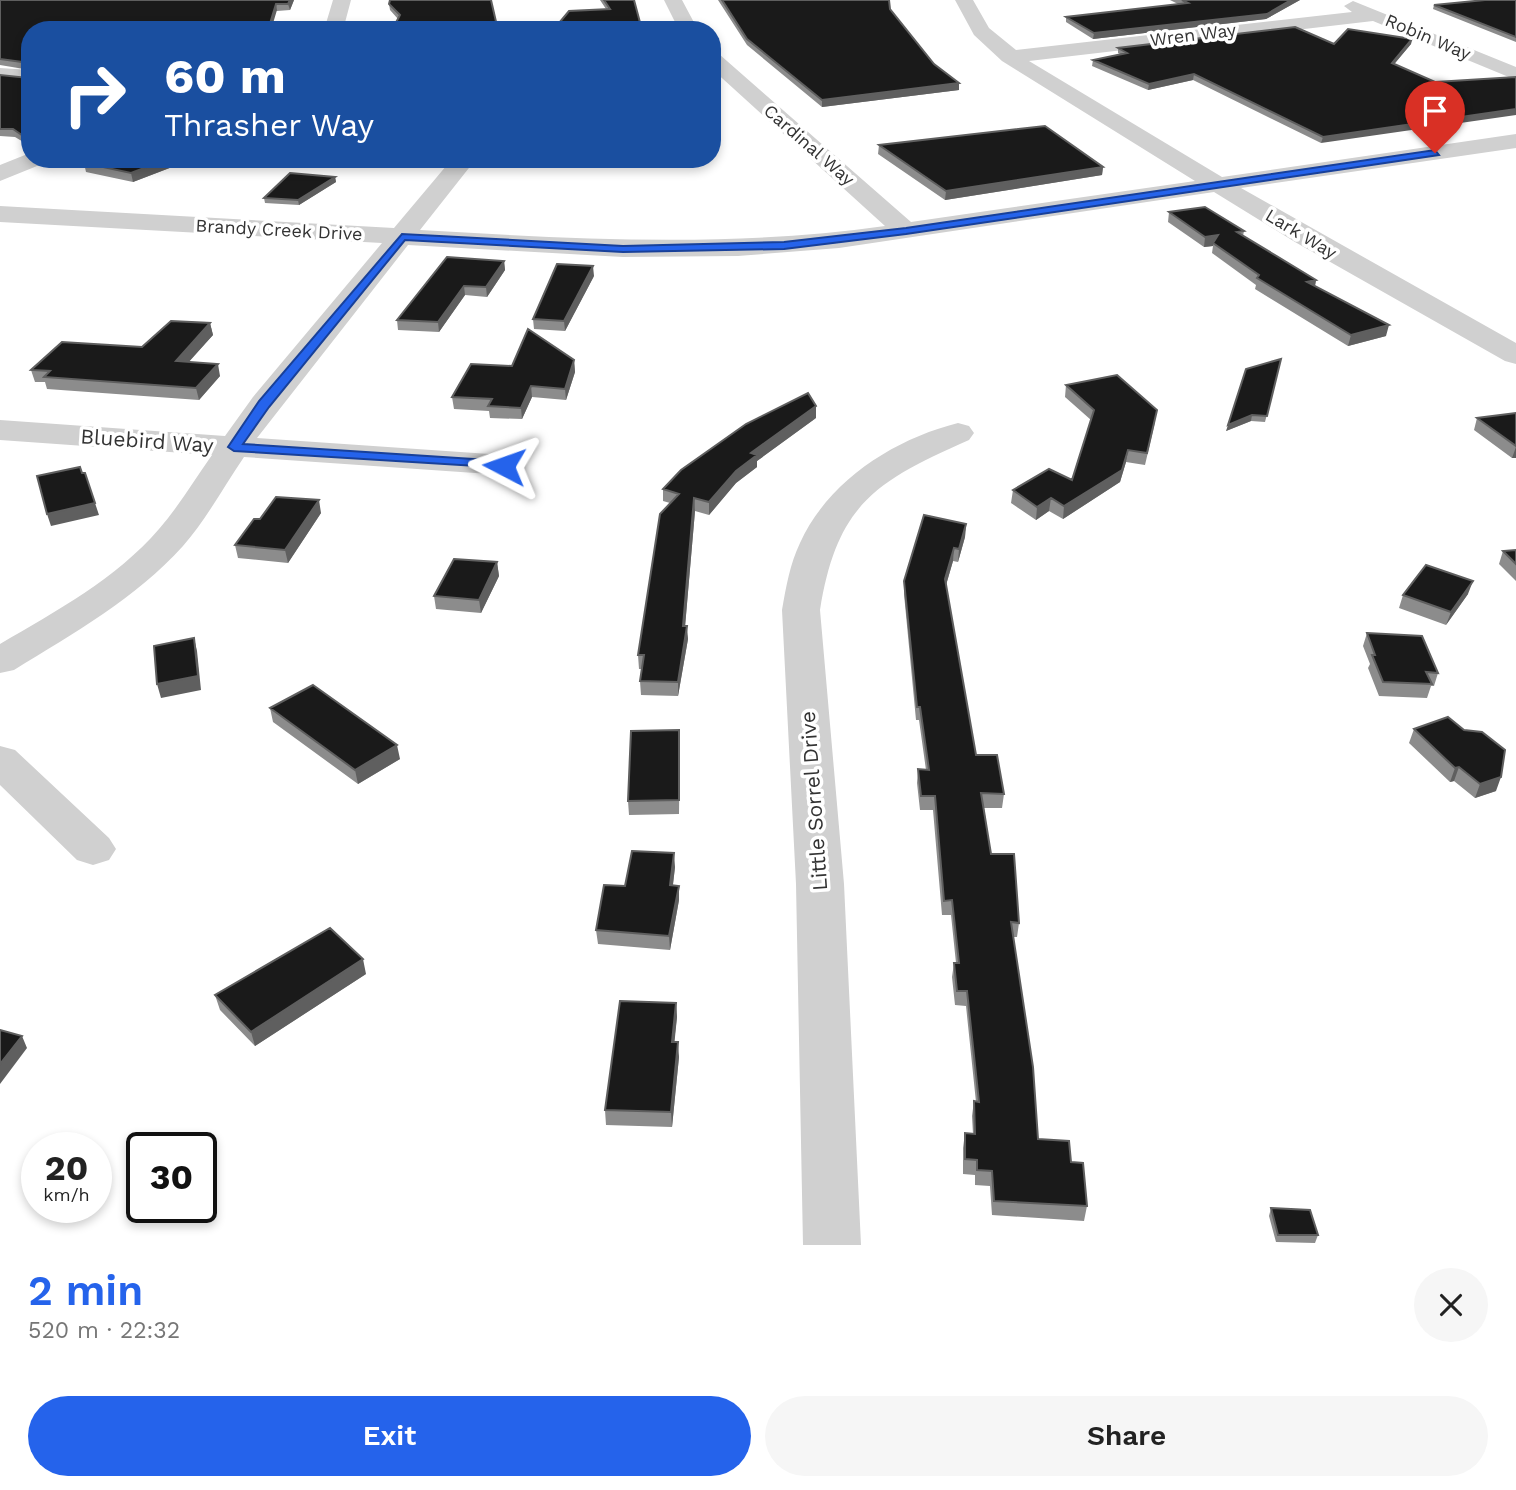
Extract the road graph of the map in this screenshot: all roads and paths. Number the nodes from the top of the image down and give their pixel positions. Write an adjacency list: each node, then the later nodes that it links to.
1 (342, 0): 6 (street)
2 (673, 0): 7 (street)
3 (964, 0): 8 (street, Lark Way)
4 (1339, 0): 5 (street, Robin Way)
5 (1376, 15): 8 (street, Wren Way); 11 (street, Robin Way)
6 (336, 21)
7 (684, 21)
8 (1009, 57): 17 (street, Lark Way)
9 (721, 66): 19 (street, Cardinal Way)
10 (0, 74): 12 (street)
11 (1516, 74)
12 (21, 75)
13 (1516, 141): 17 (street, Brandy Creek Drive)
14 (21, 165): 16 (street)
15 (458, 168): 20 (street)
16 (0, 174)
17 (1221, 184): 19 (street, Brandy Creek Drive); 21 (street, Lark Way)
18 (0, 214): 20 (street, Brandy Creek Drive)
19 (906, 231): 20 (street, Brandy Creek Drive)
20 (402, 237): 24 (street)
21 (1516, 355)
22 (0, 430): 24 (street, Bluebird Way)
23 (958, 433): 29 (street, Little Sorrel Drive)
24 (234, 447): 25 (street, Bluebird Way); 26 (street)
25 (504, 466)
26 (0, 661)
27 (0, 760): 28 (street)
28 (93, 849)
29 (832, 1245)

